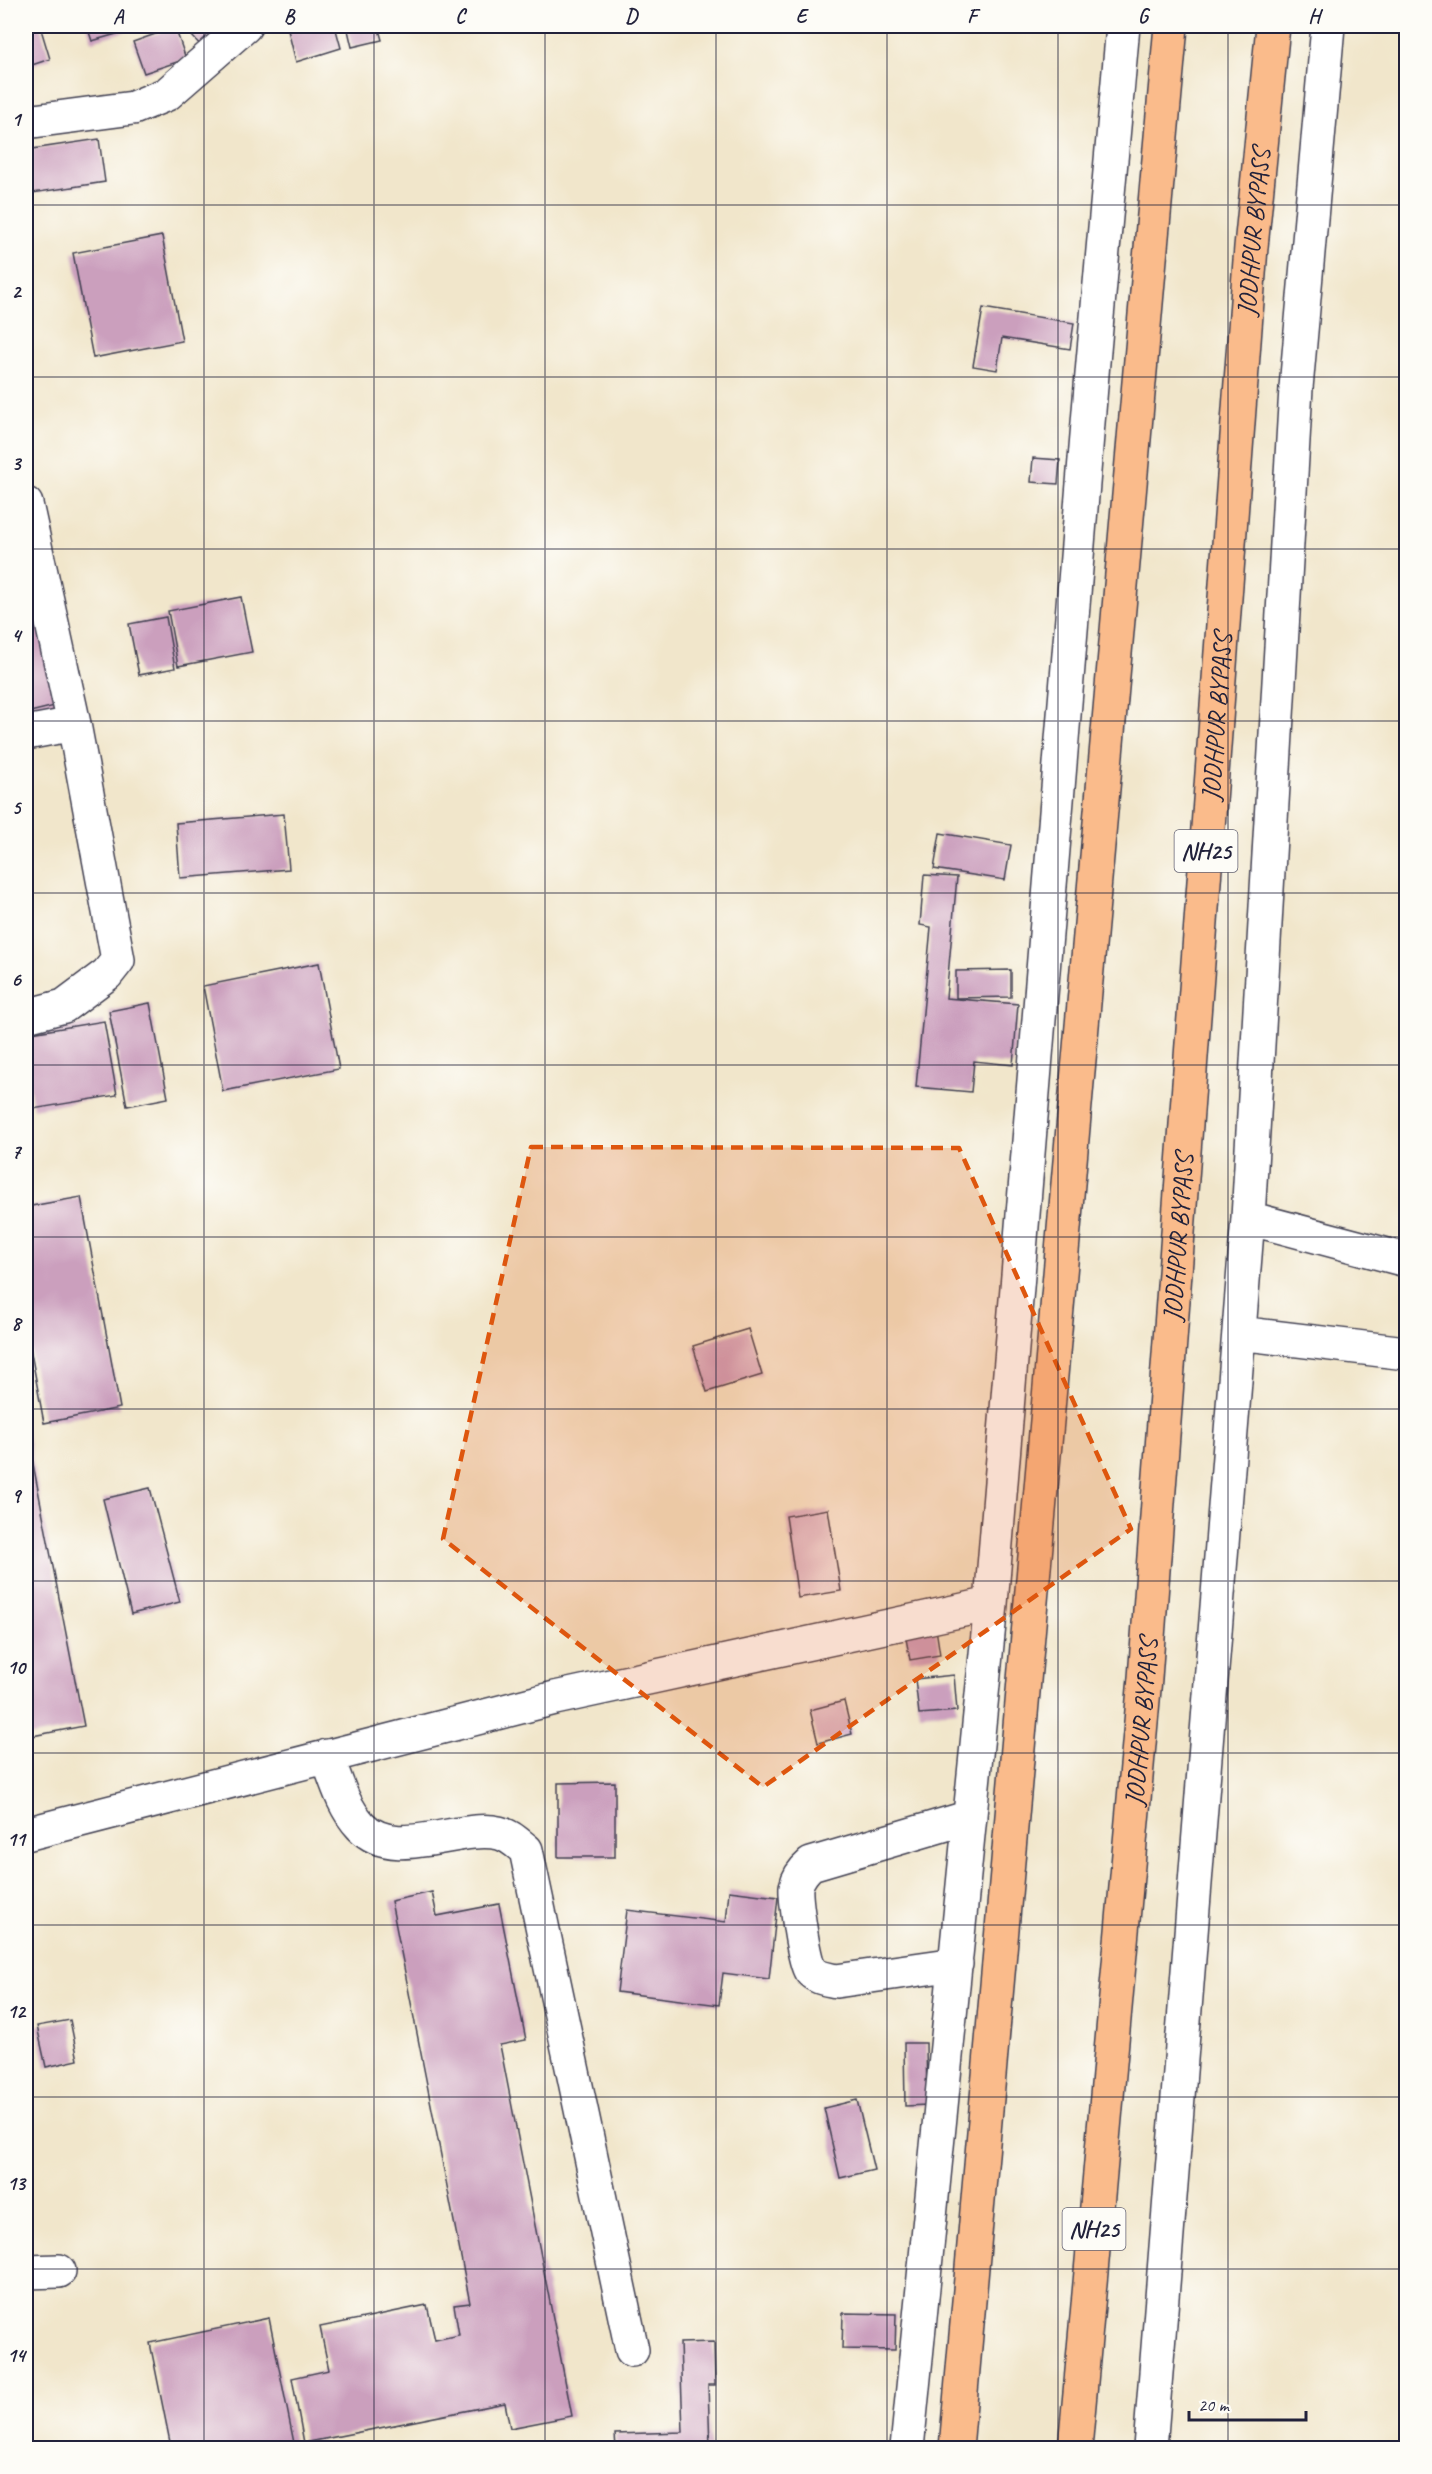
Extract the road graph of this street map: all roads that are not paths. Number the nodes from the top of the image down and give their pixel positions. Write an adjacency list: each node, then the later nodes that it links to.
1 (245, 26): 6 (street)
2 (1123, 26): 15 (street)
3 (1171, 26): 24 (highway)
4 (1273, 26): 25 (highway, JODHPUR BYPASS / NH25)
5 (1328, 26): 11 (street)
6 (26, 122)
7 (26, 504): 8 (street)
8 (74, 724): 9 (street); 10 (street)
9 (26, 733)
10 (26, 1016)
11 (1248, 1218): 12 (street); 13 (street)
12 (1407, 1260)
13 (1239, 1333): 14 (street); 26 (street)
14 (1407, 1353)
15 (991, 1605): 16 (street); 17 (street)
16 (327, 1756): 18 (street); 22 (street)
17 (970, 1817): 19 (street); 19 (street)
18 (26, 1834)
19 (956, 1964): 23 (street)
20 (59, 2271): 21 (street)
21 (26, 2272)
22 (632, 2350)
23 (907, 2448)
24 (956, 2448)
25 (1075, 2448)
26 (1150, 2448)

